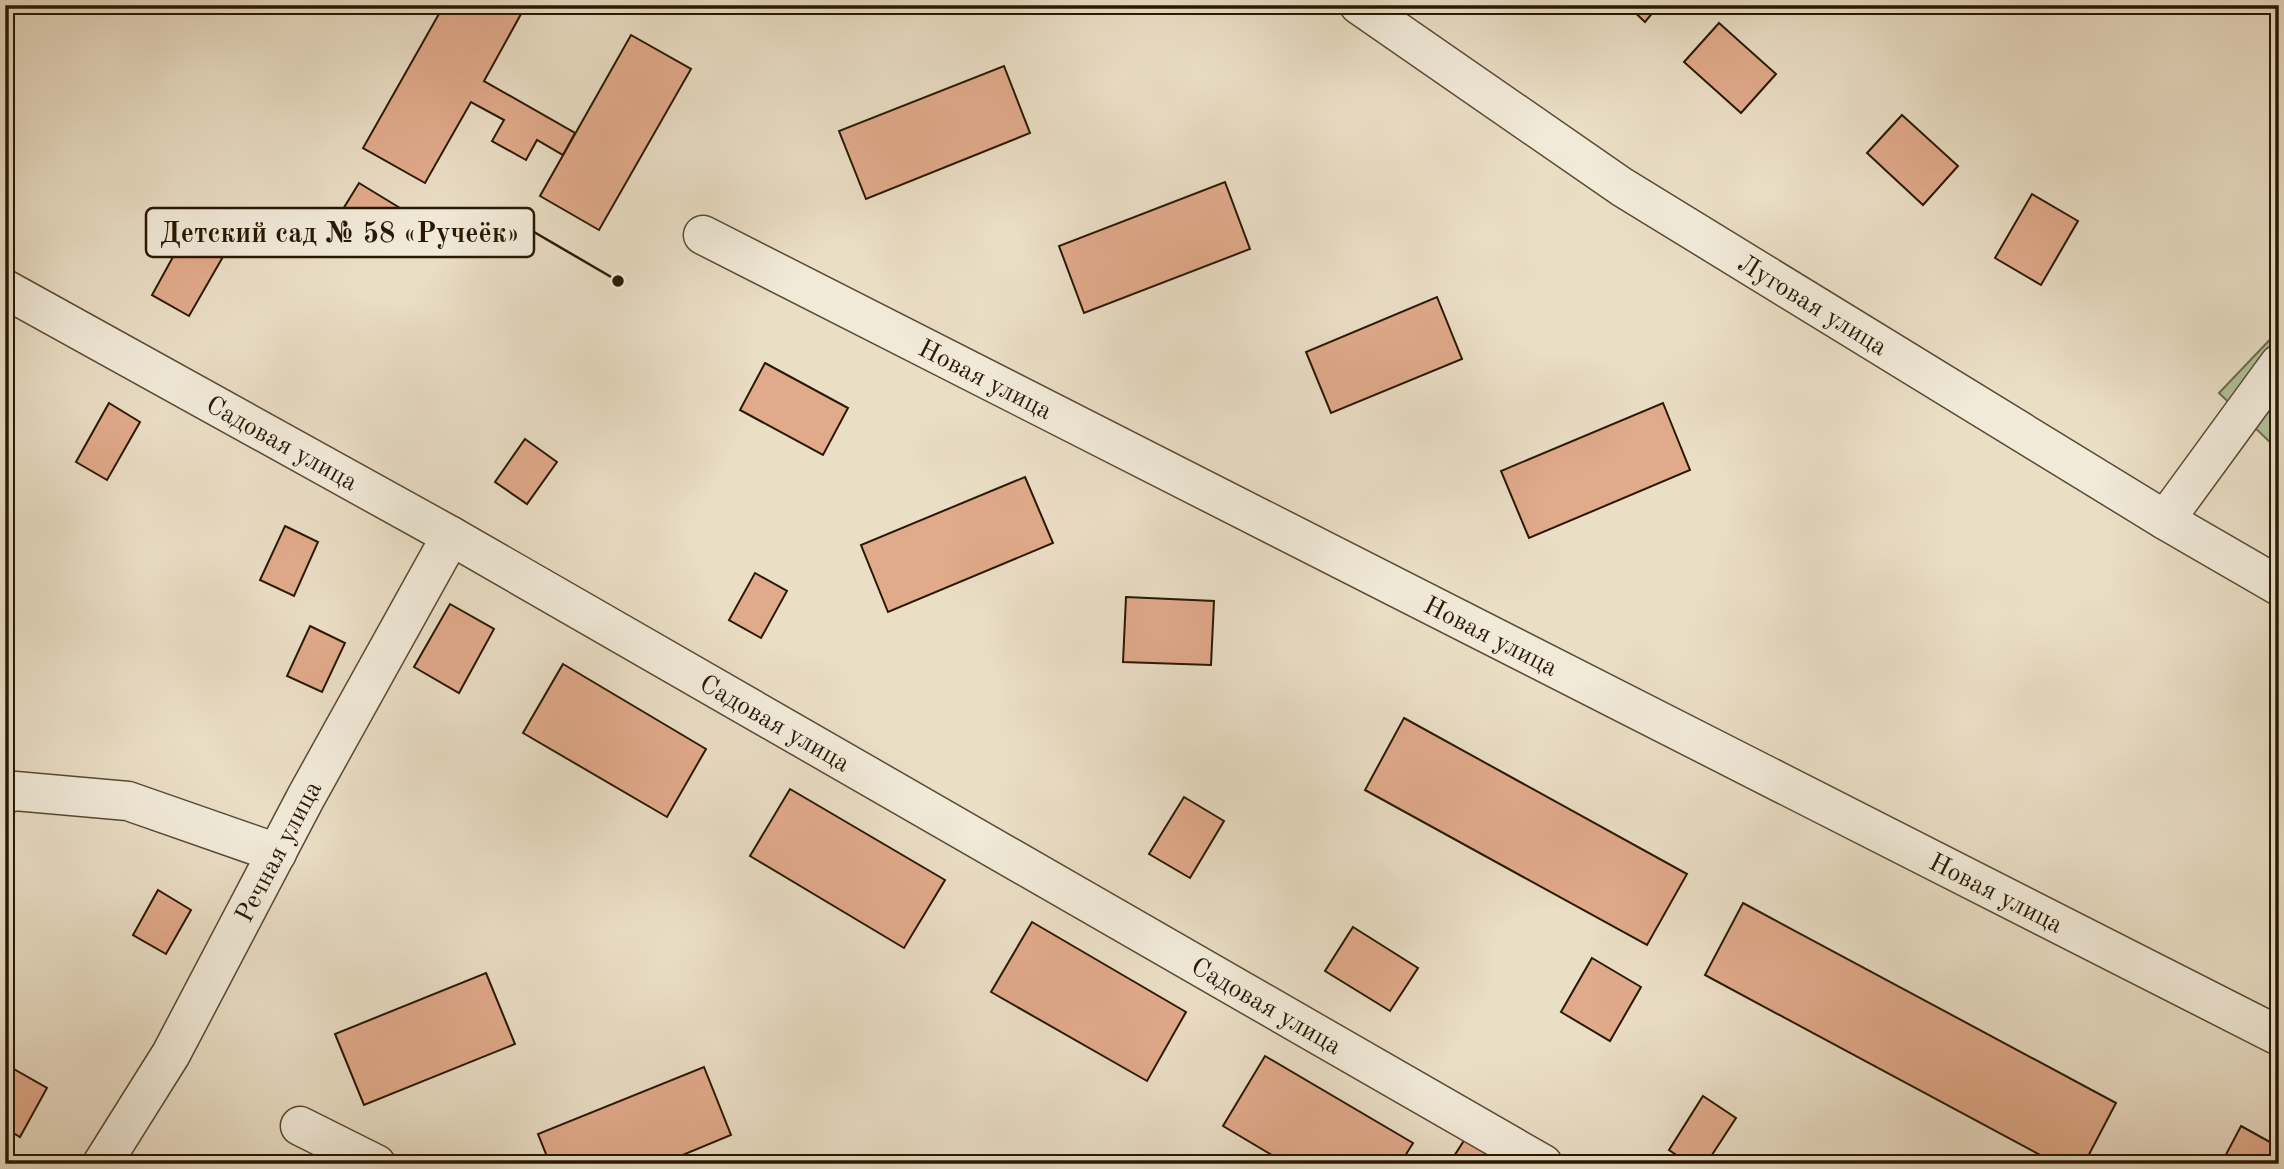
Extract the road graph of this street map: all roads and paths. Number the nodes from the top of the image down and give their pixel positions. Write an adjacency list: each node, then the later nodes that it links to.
1 (1359, 5): 5 (street, Луговая улица)
2 (703, 235): 10 (street, Новая улица)
3 (5, 289): 6 (street, Садовая улица)
4 (2279, 364): 5 (street)
5 (2165, 520): 7 (street, Луговая улица)
6 (451, 536): 9 (street, Речная улица); 14 (street, Садовая улица)
7 (2279, 586)
8 (8, 797): 9 (street)
9 (277, 853): 12 (street, Речная улица)
10 (2279, 1036)
11 (300, 1126): 13 (street)
12 (102, 1164)
13 (376, 1164)
14 (1543, 1164)

